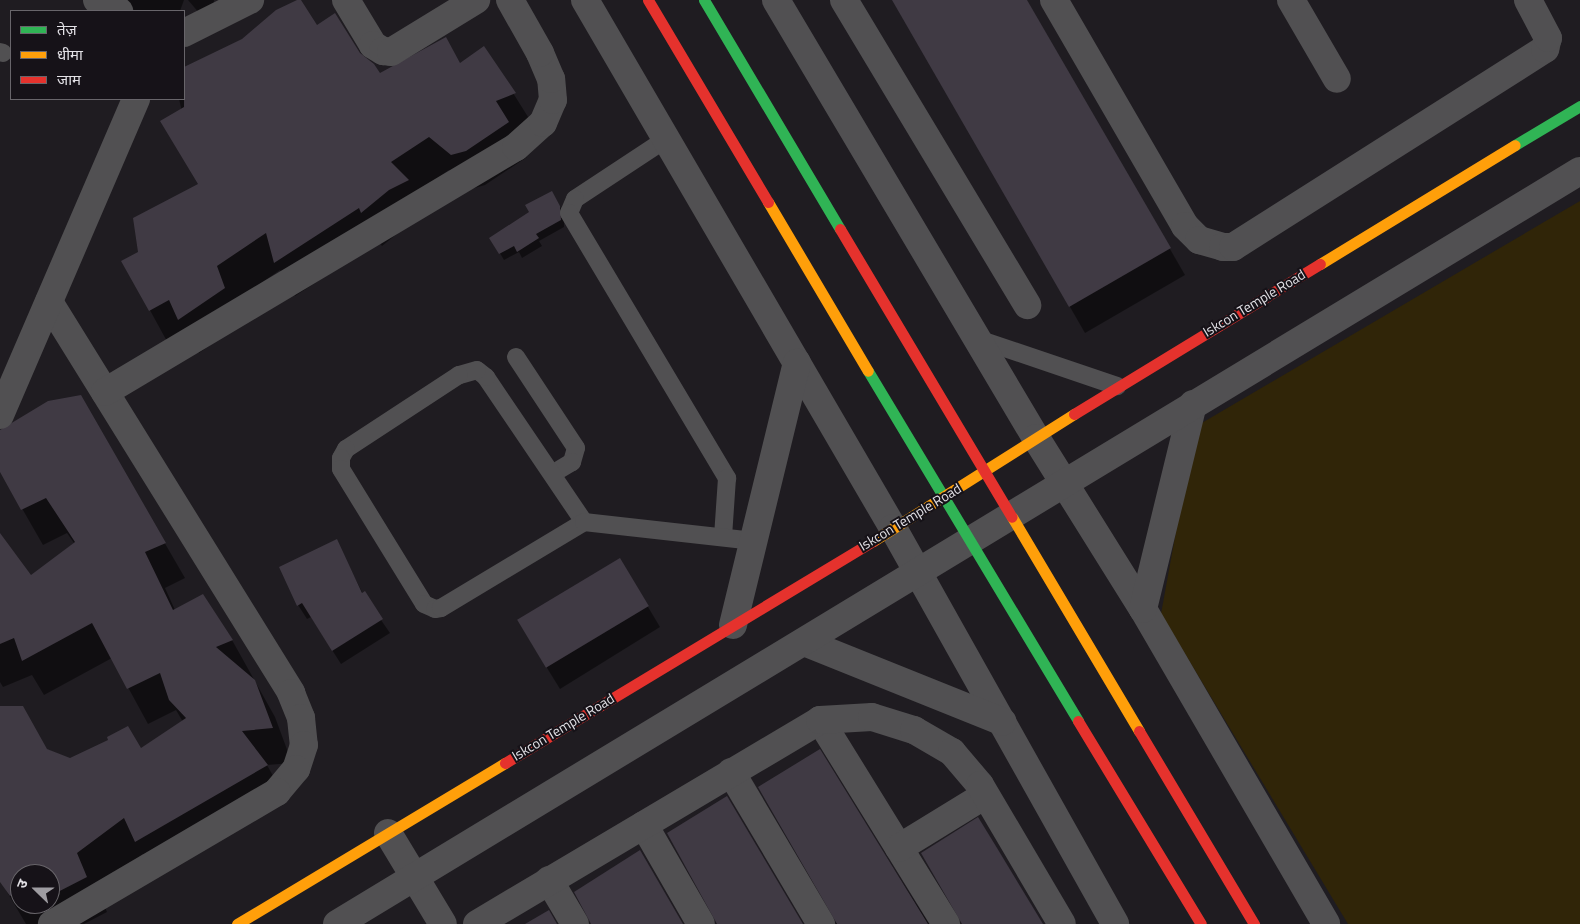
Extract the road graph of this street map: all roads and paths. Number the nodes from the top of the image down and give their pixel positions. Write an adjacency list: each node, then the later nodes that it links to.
1 (96, 0): 14 (street)
2 (250, 0): 15 (street)
3 (346, 0): 4 (street)
4 (476, 0)
5 (510, 0): 27 (street)
6 (585, 0): 19 (street)
7 (648, 0): 34 (street)
8 (704, 0): 31 (street)
9 (776, 0): 23 (street)
10 (844, 0): 22 (street)
11 (1054, 0): 13 (street)
12 (1291, 0): 16 (street)
13 (1528, 0)
14 (118, 10)
15 (185, 32)
16 (1337, 79)
17 (136, 100): 21 (street)
18 (1580, 106): 26 (street, Iskcon Temple Road)
19 (666, 139): 25 (street); 38 (lane)
20 (1580, 171): 28 (street)
21 (49, 302): 27 (street); 29 (street)
22 (1027, 305)
23 (978, 339): 26 (lane); 30 (street)
24 (516, 357): 32 (lane)
25 (797, 363): 37 (street); 39 (street)
26 (1117, 386): 30 (street, Iskcon Temple Road)
27 (105, 392): 54 (street)
28 (1193, 404): 33 (street); 42 (street)
29 (0, 415)
30 (1036, 438): 31 (street, Iskcon Temple Road); 33 (street)
31 (983, 472): 34 (street, Iskcon Temple Road); 35 (street)
32 (552, 474): 36 (lane); 36 (lane)
33 (1065, 484): 35 (street); 42 (street)
34 (943, 498): 37 (street, Iskcon Temple Road); 40 (street)
35 (1010, 518): 40 (street); 66 (street)
36 (584, 522): 38 (lane)
37 (894, 528): 41 (street); 43 (street, Iskcon Temple Road)
38 (722, 537): 39 (lane)
39 (754, 541): 43 (street)
40 (970, 543): 41 (street); 65 (street)
41 (918, 573): 44 (street); 46 (street)
42 (1143, 609): 67 (street)
43 (733, 625): 50 (street, Iskcon Temple Road)
44 (804, 642): 46 (street); 52 (street)
45 (820, 720): 47 (street); 48 (street); 51 (street)
46 (1003, 722): 64 (street)
47 (731, 772): 49 (street); 61 (street)
48 (986, 795): 51 (street); 63 (street)
49 (644, 825): 53 (street); 60 (street)
50 (388, 833): 52 (street); 55 (street, Iskcon Temple Road)
51 (899, 848): 62 (street)
52 (414, 878): 56 (street); 57 (street)
53 (549, 880): 58 (street); 59 (street)
54 (52, 924)
55 (237, 924)
56 (337, 924)
57 (443, 924)
58 (477, 924)
59 (575, 924)
60 (702, 924)
61 (822, 924)
62 (946, 924)
63 (1062, 924)
64 (1115, 924)
65 (1201, 924)
66 (1254, 924)
67 (1326, 924)

